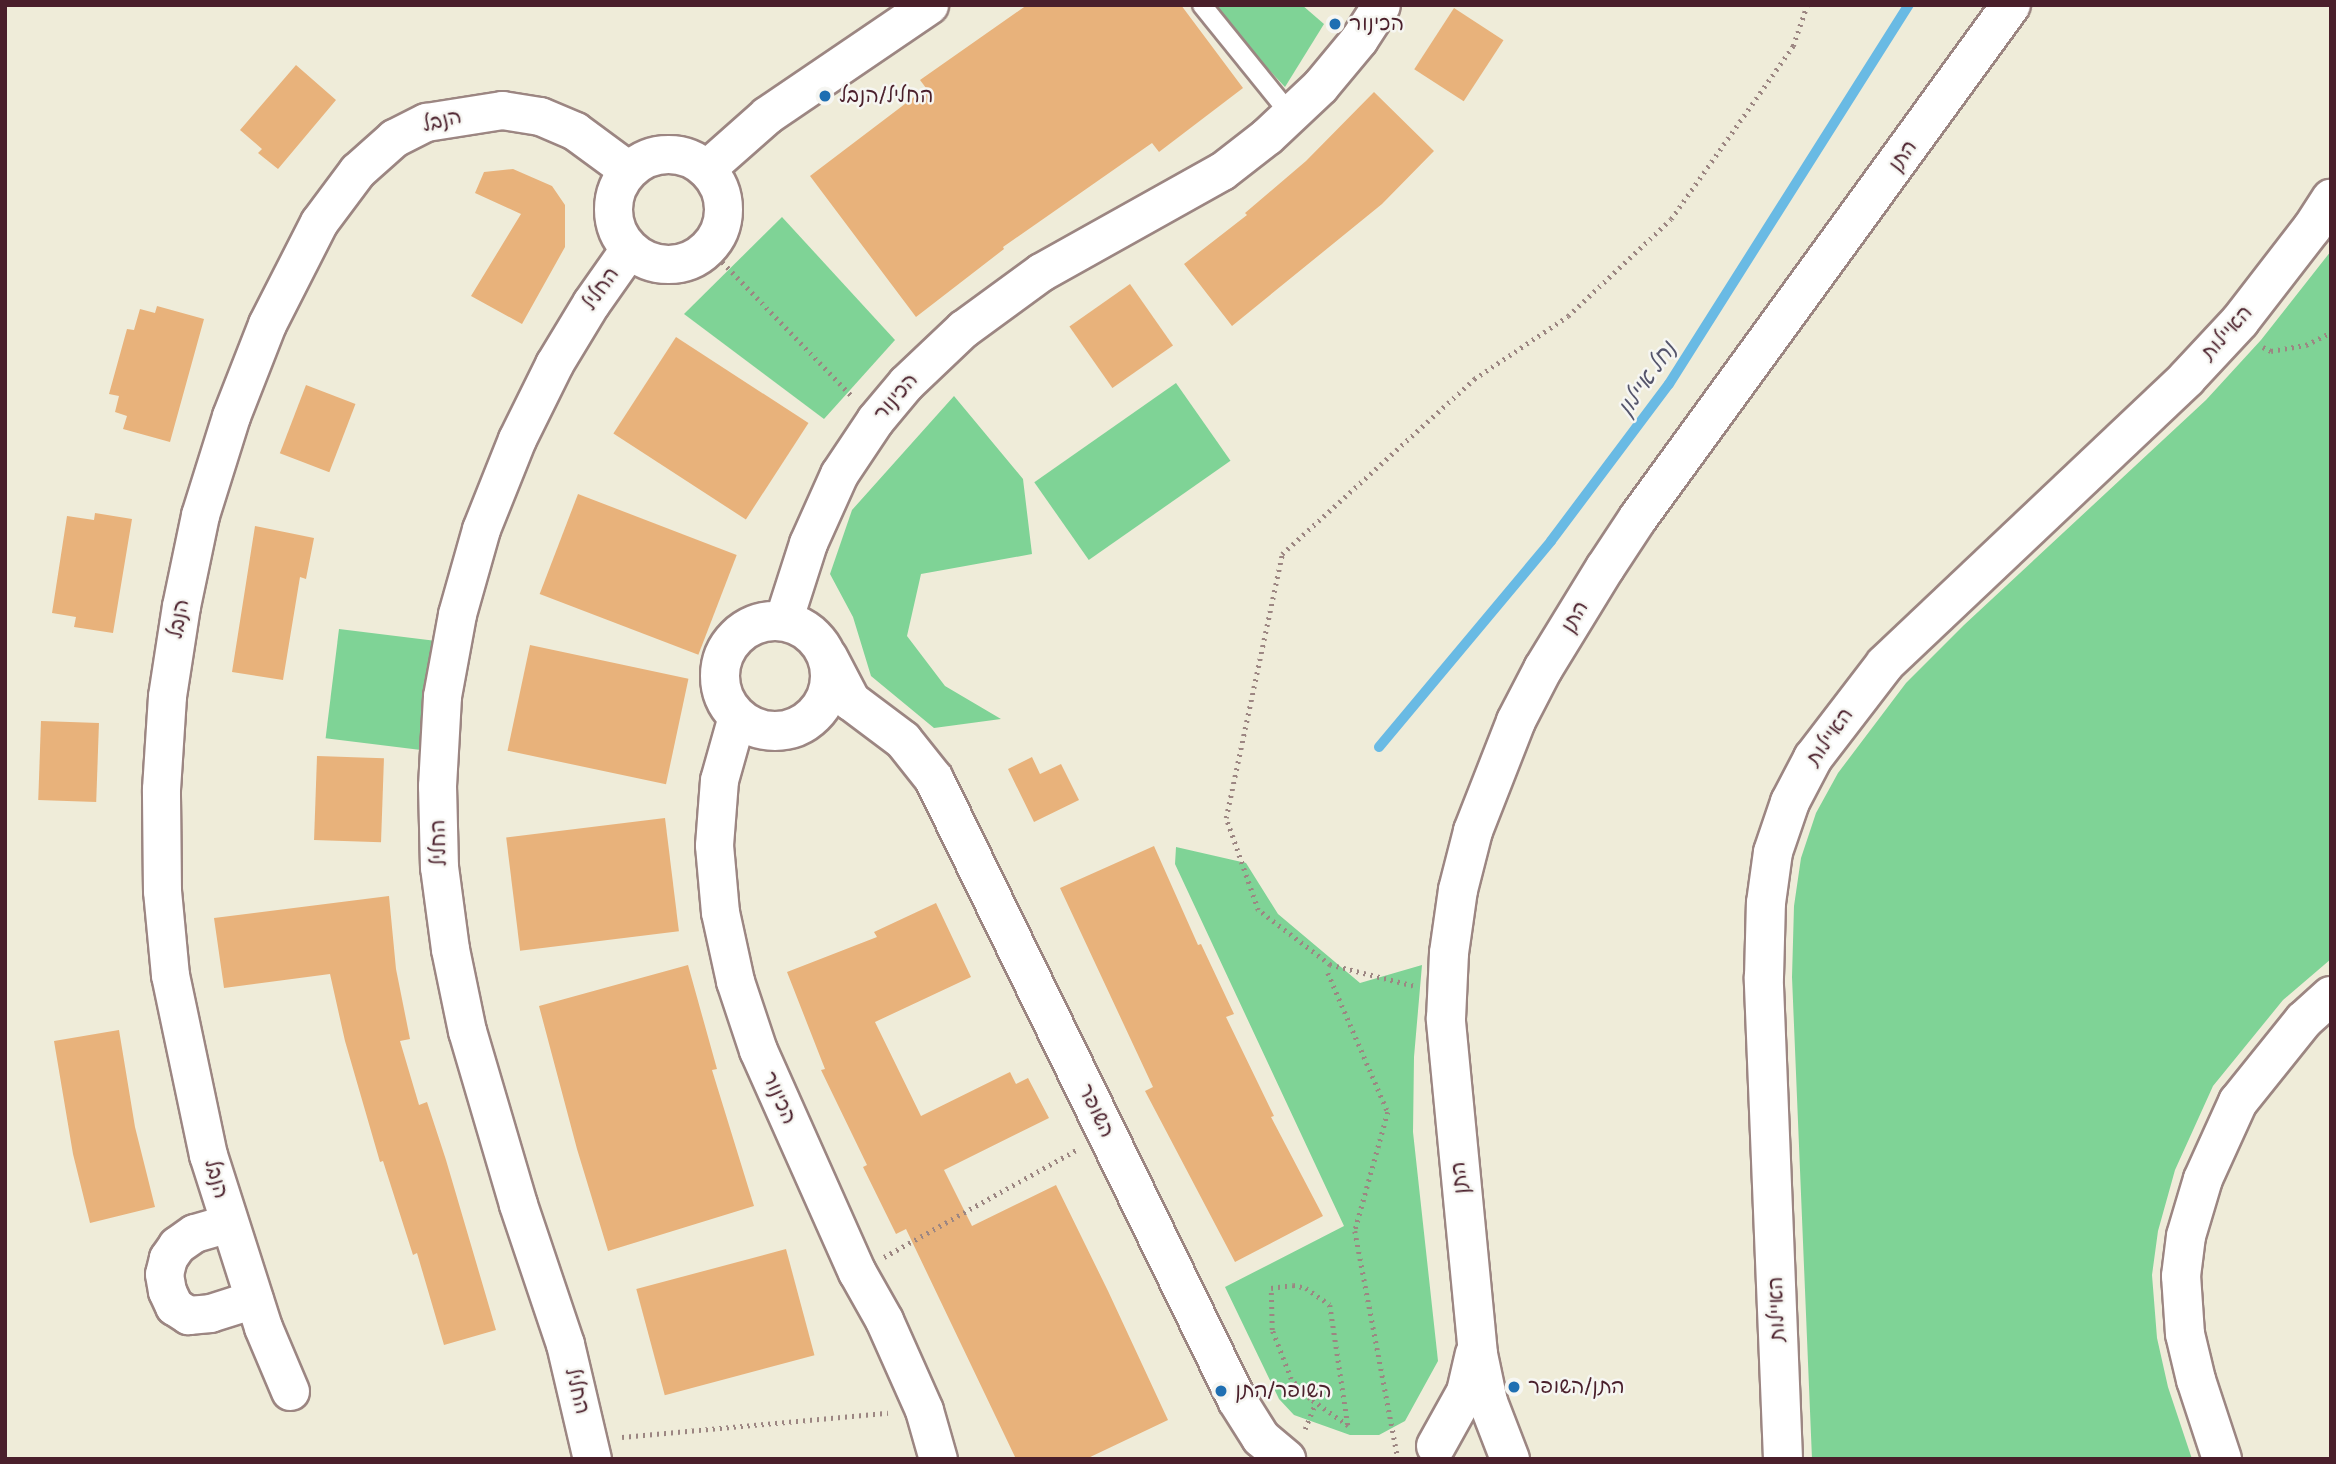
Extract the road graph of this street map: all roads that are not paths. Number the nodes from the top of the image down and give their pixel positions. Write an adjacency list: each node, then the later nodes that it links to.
1 (929, 5): 6 (street)
2 (1202, 5): 5 (lane)
3 (1381, 5): 5 (street, הכינור)
4 (2011, 5): 18 (street, התן)
5 (1290, 114): 10 (street, הכינור)
6 (706, 169): 7 (street); 9 (street)
7 (628, 170): 9 (street); 16 (street, הנבל)
8 (2331, 199): 25 (street, האיילות)
9 (629, 249): 20 (street, החליל)
10 (783, 621): 11 (street); 12 (street)
11 (828, 657): 13 (street); 14 (street, השופר)
12 (737, 716): 13 (street); 22 (street, הכינור)
13 (793, 728): 14 (street)
14 (917, 754): 23 (street, השופר)
15 (2331, 996): 26 (street)
16 (229, 1223): 17 (street, הנבל); 17 (street)
17 (254, 1299): 19 (street, הנבל)
18 (1477, 1341): 21 (street, התן); 24 (street, התן)
19 (290, 1391)
20 (590, 1449)
21 (1419, 1454): 24 (street)
22 (937, 1459)
23 (1286, 1459)
24 (1508, 1459)
25 (1783, 1459)
26 (2222, 1459)

